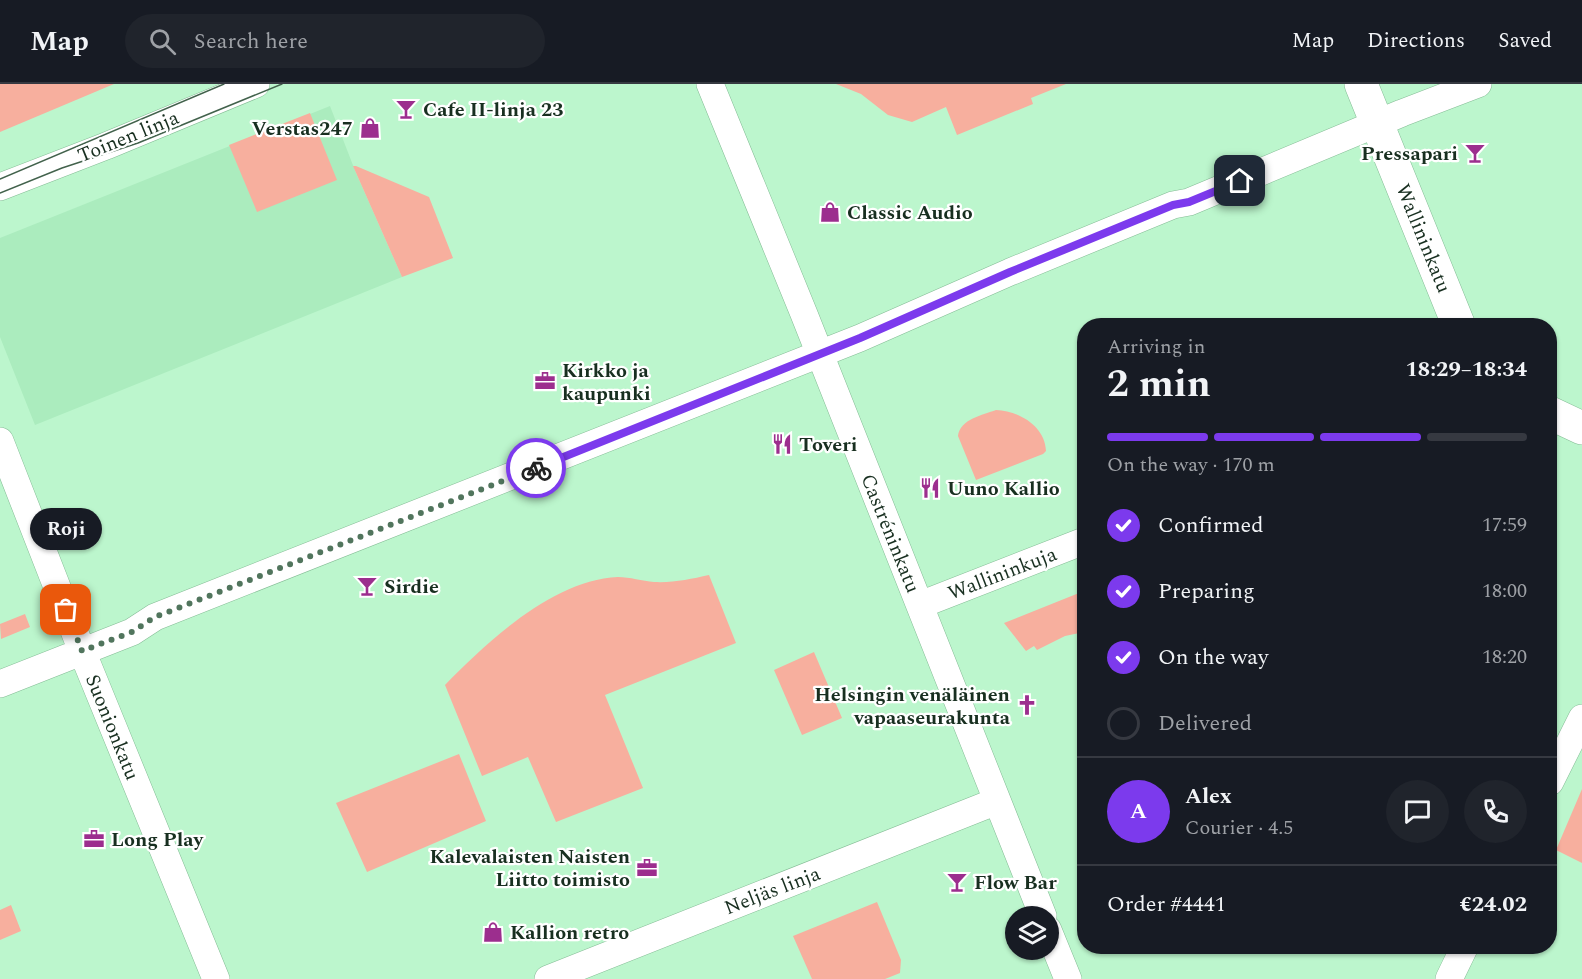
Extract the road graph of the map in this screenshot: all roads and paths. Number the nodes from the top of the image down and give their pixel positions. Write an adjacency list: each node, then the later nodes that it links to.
1 (256, 84): 6 (street, Toinen linja)
2 (710, 84): 8 (street, Castréninkatu)
3 (1361, 84): 5 (main road, Wallininkatu)
4 (1478, 84): 5 (street)
5 (1377, 124): 7 (main road, Wallininkatu); 8 (street)
6 (0, 187)
7 (1456, 318)
8 (819, 354): 13 (street, Castréninkatu); 14 (street)
9 (1557, 416): 10 (main road)
10 (1582, 428)
11 (0, 441): 14 (street, Suonionkatu)
12 (1077, 544): 13 (street, Wallininkuja)
13 (920, 605): 18 (street, Castréninkatu)
14 (82, 651): 15 (street); 22 (street, Suonionkatu)
15 (0, 684)
16 (1582, 718): 17 (street)
17 (1557, 768)
18 (996, 801): 19 (street, Castréninkatu); 23 (street, Neljäs linja)
19 (1039, 906)
20 (1462, 954): 25 (street)
21 (1059, 957): 24 (street)
22 (216, 979)
23 (548, 979)
24 (1068, 979)
25 (1449, 979)

